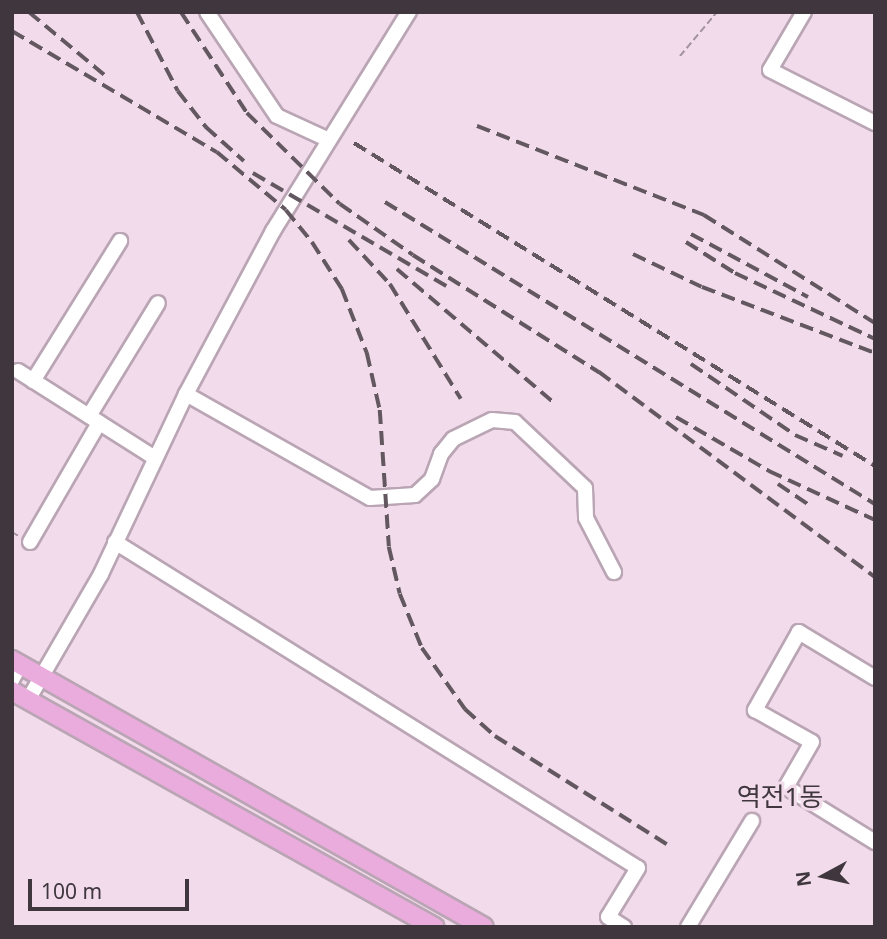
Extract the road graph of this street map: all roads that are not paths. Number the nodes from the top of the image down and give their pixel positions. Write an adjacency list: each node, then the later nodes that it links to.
1 (207, 12): 5 (street)
2 (409, 12): 5 (street)
3 (804, 12): 4 (street)
4 (875, 123)
5 (329, 140): 10 (street)
6 (120, 241): 9 (street)
7 (158, 303): 11 (street)
8 (18, 371): 9 (street)
9 (33, 381): 11 (street)
10 (186, 394): 12 (street); 15 (street)
11 (94, 419): 12 (street); 13 (street)
12 (155, 458): 14 (street)
13 (30, 542)
14 (116, 542): 18 (street); 25 (street)
15 (614, 572)
16 (15, 668): 18 (main road)
17 (875, 678): 22 (street)
18 (41, 679): 20 (street); 24 (main road)
19 (12, 691): 20 (main road)
20 (28, 700): 23 (main road)
21 (752, 821): 26 (street)
22 (875, 842)
23 (434, 927)
24 (484, 927)
25 (624, 927)
26 (688, 927)

